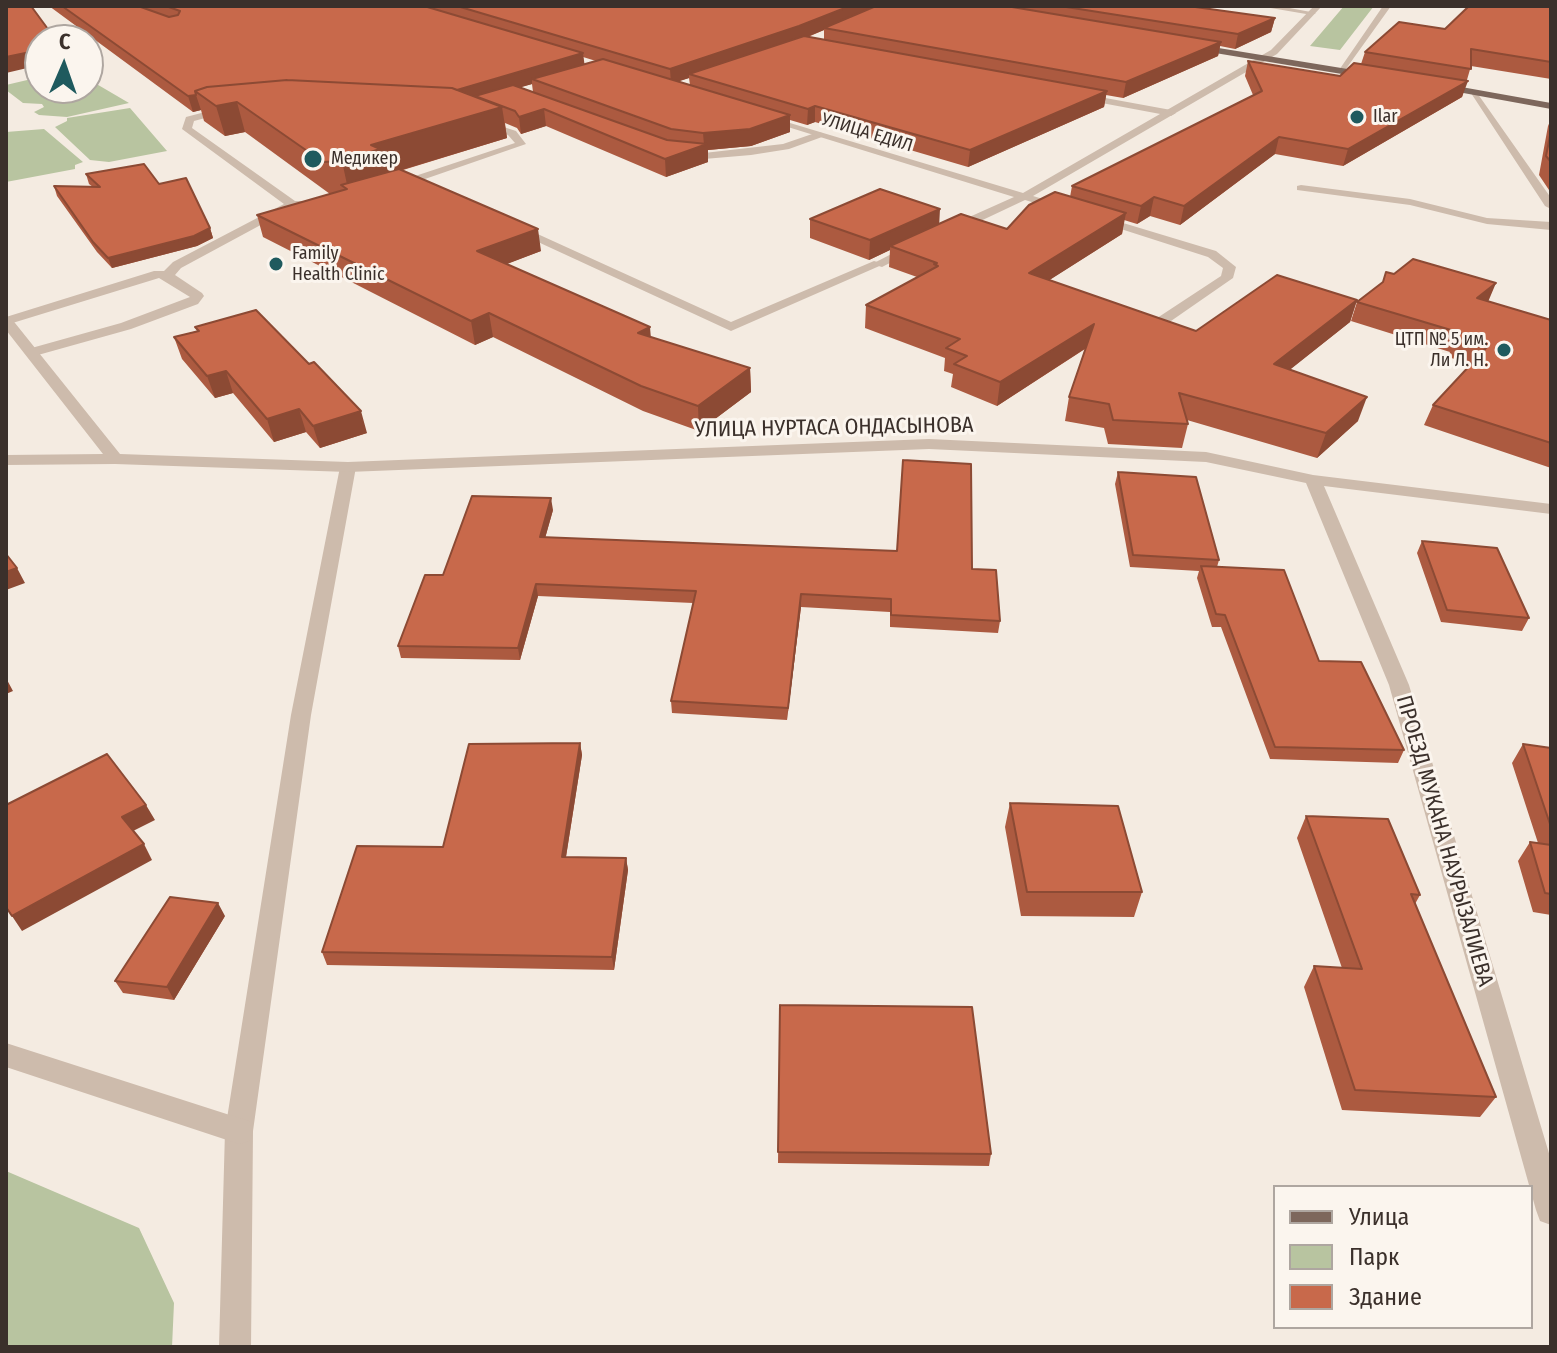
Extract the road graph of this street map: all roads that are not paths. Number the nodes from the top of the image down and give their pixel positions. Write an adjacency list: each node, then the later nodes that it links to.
1 (1263, 6): 3 (street)
2 (1387, 6): 6 (street)
3 (1315, 10): 5 (street)
4 (1186, 46): 5 (main road)
5 (1263, 58): 6 (main road); 13 (street)
6 (1340, 71): 7 (main road)
7 (1384, 78)
8 (1428, 85): 9 (main road)
9 (1472, 92): 11 (main road); 23 (street)
10 (1064, 93): 13 (street)
11 (1551, 106)
12 (236, 107): 22 (street)
13 (1171, 113): 20 (street)
14 (473, 117): 19 (street)
15 (759, 117): 16 (street, УЛИЦА ЕДИЛ)
16 (818, 135): 17 (street); 20 (street, УЛИЦА ЕДИЛ)
17 (669, 152)
18 (1301, 188): 27 (street)
19 (379, 191)
20 (1025, 196): 24 (street, УЛИЦА ЕДИЛ); 28 (street)
21 (335, 202): 22 (street)
22 (292, 204): 30 (street)
23 (1551, 206)
24 (1068, 210)
25 (1082, 214): 32 (street)
26 (504, 223): 29 (street)
27 (1551, 226)
28 (945, 233)
29 (931, 239)
30 (167, 275): 31 (street); 33 (street)
31 (6, 321): 33 (street)
32 (1153, 327)
33 (33, 352): 34 (street)
34 (115, 459): 35 (street, УЛИЦА НУРТАСА ОНДАСЫНОВА); 36 (street, УЛИЦА НУРТАСА ОНДАСЫНОВА)
35 (6, 460)
36 (348, 467): 37 (street, УЛИЦА НУРТАСА ОНДАСЫНОВА); 40 (street)
37 (1313, 480): 38 (street, УЛИЦА НУРТАСА ОНДАСЫНОВА); 41 (street, ПРОЕЗД МУКАНА НАУРЫЗАЛИЕВА)
38 (1551, 509)
39 (6, 1055): 40 (street)
40 (239, 1131): 42 (street)
41 (1551, 1210)
42 (235, 1347)

